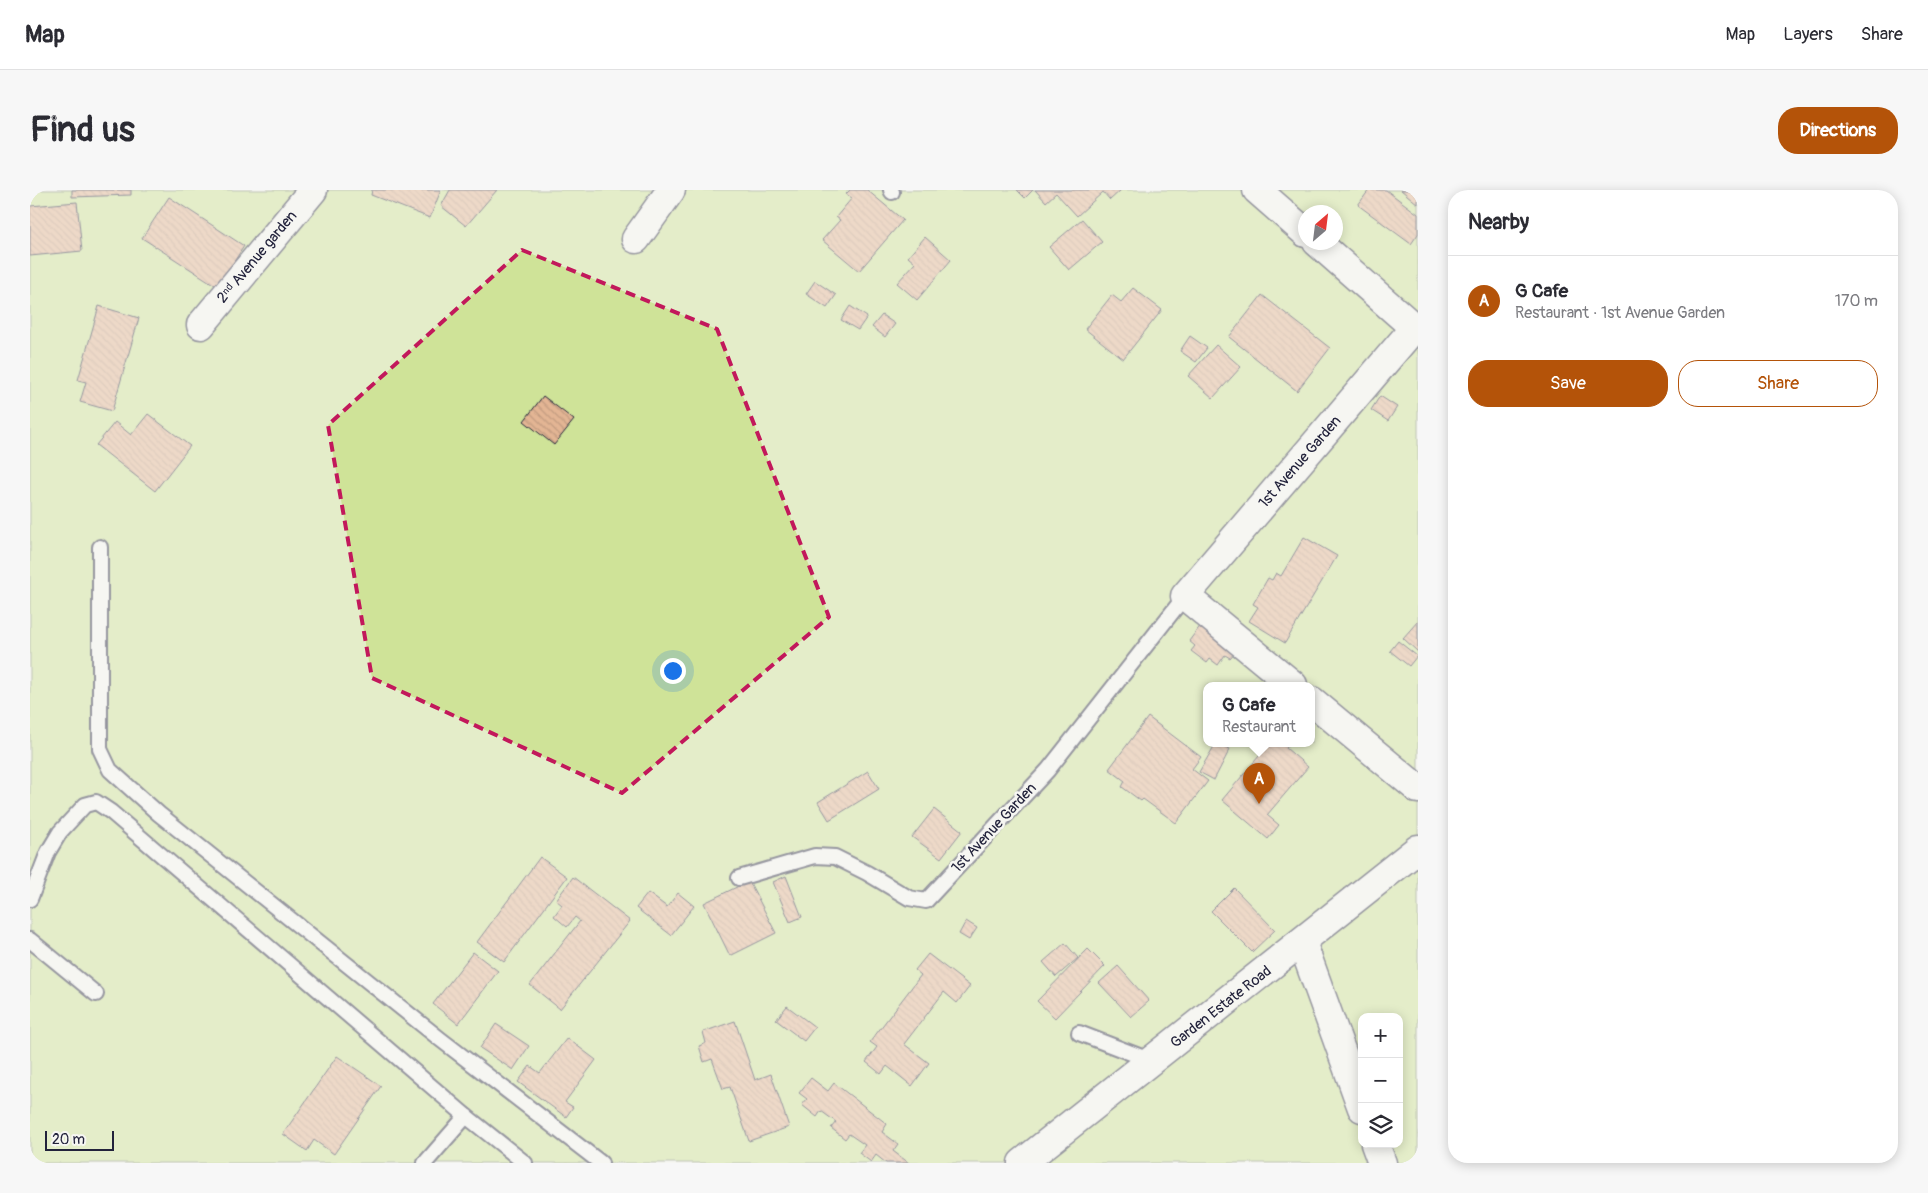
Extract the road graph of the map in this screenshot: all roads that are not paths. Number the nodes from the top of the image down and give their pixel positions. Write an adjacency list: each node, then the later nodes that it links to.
1 (313, 190): 7 (street, 2ⁿᵈ Avenue garden)
2 (671, 190): 5 (street)
3 (1257, 190): 4 (street)
4 (1298, 226)
5 (636, 239)
6 (1326, 250): 8 (street)
7 (201, 325)
8 (1416, 329): 10 (street, 1st Avenue Garden)
9 (100, 547): 27 (lane)
10 (1185, 596): 11 (street); 15 (lane, 1st Avenue Garden)
11 (1289, 682)
12 (1315, 703): 13 (street)
13 (1418, 789)
14 (1418, 849): 18 (street, Garden Estate Road)
15 (739, 878)
16 (30, 899): 23 (lane)
17 (30, 940): 19 (lane)
18 (1302, 942): 21 (street, Garden Estate Road); 22 (street)
19 (96, 994)
20 (1079, 1033): 21 (lane)
21 (1152, 1061): 28 (street, Garden Estate Road)
22 (1360, 1103)
23 (466, 1116): 25 (lane); 26 (lane)
24 (1376, 1148): 29 (street)
25 (425, 1163)
26 (525, 1163)
27 (601, 1163)
28 (1022, 1163)
29 (1382, 1163)

